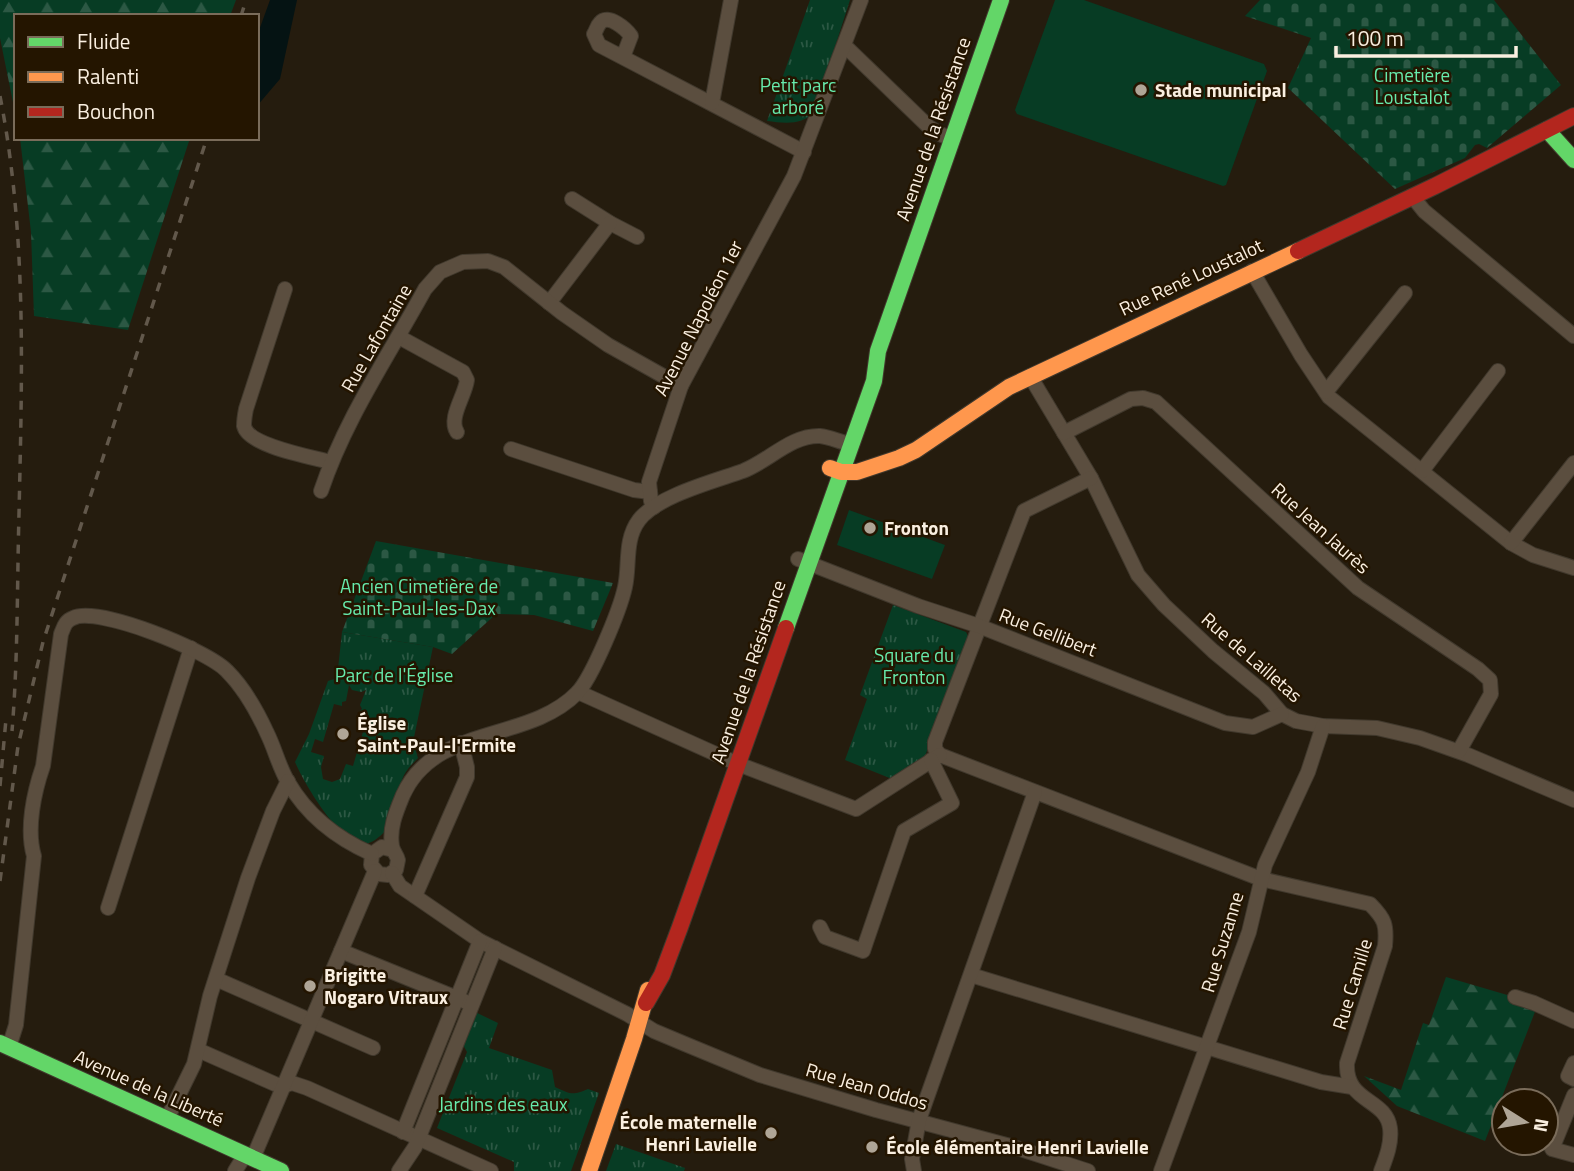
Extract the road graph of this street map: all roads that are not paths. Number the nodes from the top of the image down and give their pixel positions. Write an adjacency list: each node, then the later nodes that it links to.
1 (730, 0): 6 (street)
2 (860, 0): 4 (street, Avenue Napoléon 1er)
3 (1001, 0): 9 (main road, Avenue de la Résistance)
4 (845, 46): 9 (street); 10 (street, Avenue Napoléon 1er)
5 (624, 57): 6 (street)
6 (712, 103): 10 (street)
7 (1574, 116): 8 (main road, Rue René Loustalot)
8 (1547, 130): 11 (main road); 12 (main road, Rue René Loustalot)
9 (952, 138): 28 (main road, Avenue de la Résistance)
10 (804, 152): 24 (street, Avenue Napoléon 1er)
11 (1574, 160)
12 (1412, 196): 16 (main road, Rue René Loustalot); 20 (street)
13 (572, 199): 14 (street)
14 (610, 223): 15 (street); 19 (street)
15 (637, 237)
16 (1252, 271): 23 (main road, Rue René Loustalot); 25 (street)
17 (285, 289): 30 (street)
18 (1405, 293): 25 (street)
19 (549, 303): 21 (street, Rue Lafontaine); 24 (street, Rue Lafontaine)
20 (1574, 336)
21 (399, 337): 26 (street); 30 (street, Rue Lafontaine)
22 (1498, 371): 33 (street)
23 (1030, 376): 27 (street, Rue de Lailletas); 32 (main road, Rue René Loustalot)
24 (681, 386): 36 (street, Avenue Napoléon 1er)
25 (1326, 392): 33 (street)
26 (457, 432)
27 (1064, 433): 34 (street, Rue de Lailletas); 46 (street, Rue Jean Jaurès)
28 (845, 443): 32 (main road, Avenue de la Résistance); 36 (street)
29 (511, 449): 36 (street)
30 (330, 462): 35 (street, Rue Lafontaine)
31 (1574, 463): 37 (street)
32 (836, 470): 38 (main road, Avenue de la Résistance)
33 (1422, 471): 37 (street)
34 (1091, 478): 40 (street); 43 (street, Rue de Lailletas)
35 (321, 491)
36 (652, 499): 42 (street, Avenue Napoléon 1er)
37 (1511, 543): 39 (street)
38 (803, 561): 40 (street, Rue Gellibert); 48 (main road, Avenue de la Résistance)
39 (1574, 568)
40 (979, 626): 43 (street, Rue Gellibert); 47 (street)
41 (191, 648): 49 (street); 58 (street); 71 (street)
42 (578, 692): 45 (street); 48 (street)
43 (1282, 714): 44 (street, Rue de Lailletas)
44 (1323, 726): 46 (street, Rue de Lailletas); 56 (street, Rue Suzanne)
45 (461, 743): 52 (street); 57 (street)
46 (1459, 751): 51 (street, Rue de Lailletas)
47 (936, 757): 48 (street); 50 (street); 59 (street)
48 (733, 762): 70 (main road, Avenue de la Résistance)
49 (288, 782): 53 (street); 64 (street)
50 (1035, 792): 56 (street); 63 (street)
51 (1574, 800)
52 (393, 850): 53 (street); 55 (street)
53 (372, 854): 54 (street)
54 (375, 871): 55 (street); 62 (street)
55 (392, 873): 57 (street, Rue Jean Oddos)
56 (1261, 879): 72 (street, Rue Suzanne); 78 (street, Rue Camille)
57 (415, 896): 60 (street, Rue Jean Oddos)
58 (108, 908)
59 (820, 927)
60 (480, 941): 61 (street, Rue Jean Oddos); 66 (street)
61 (495, 948): 67 (street); 70 (street, Rue Jean Oddos)
62 (341, 951): 66 (street); 68 (street)
63 (971, 975): 72 (street); 81 (street)
64 (216, 979): 68 (street); 74 (street)
65 (1515, 997): 69 (street)
66 (457, 999): 67 (street); 82 (street)
67 (472, 1004): 83 (street)
68 (313, 1019): 73 (street); 77 (street)
69 (1574, 1021)
70 (639, 1023): 81 (street, Rue Jean Oddos); 90 (main road, Avenue de la Résistance)
71 (4, 1045): 80 (main road, Avenue de la Liberté)
72 (1207, 1047): 78 (street); 93 (street, Rue Suzanne)
73 (373, 1048)
74 (198, 1050): 77 (street); 80 (street)
75 (1574, 1063): 76 (street)
76 (1574, 1079)
77 (283, 1086): 82 (street); 85 (street)
78 (1352, 1087): 94 (street)
79 (1574, 1095): 84 (street)
80 (167, 1119): 85 (main road, Avenue de la Liberté)
81 (918, 1122): 91 (street); 92 (street, Rue Jean Oddos)
82 (403, 1132): 83 (street)
83 (418, 1139): 88 (street); 89 (street)
84 (1574, 1155)
85 (249, 1156): 86 (street); 87 (main road, Avenue de la Liberté)
86 (235, 1171)
87 (281, 1171)
88 (399, 1171)
89 (491, 1171)
90 (589, 1171)
91 (914, 1171)
92 (1088, 1171)
93 (1161, 1171)
94 (1381, 1171)

